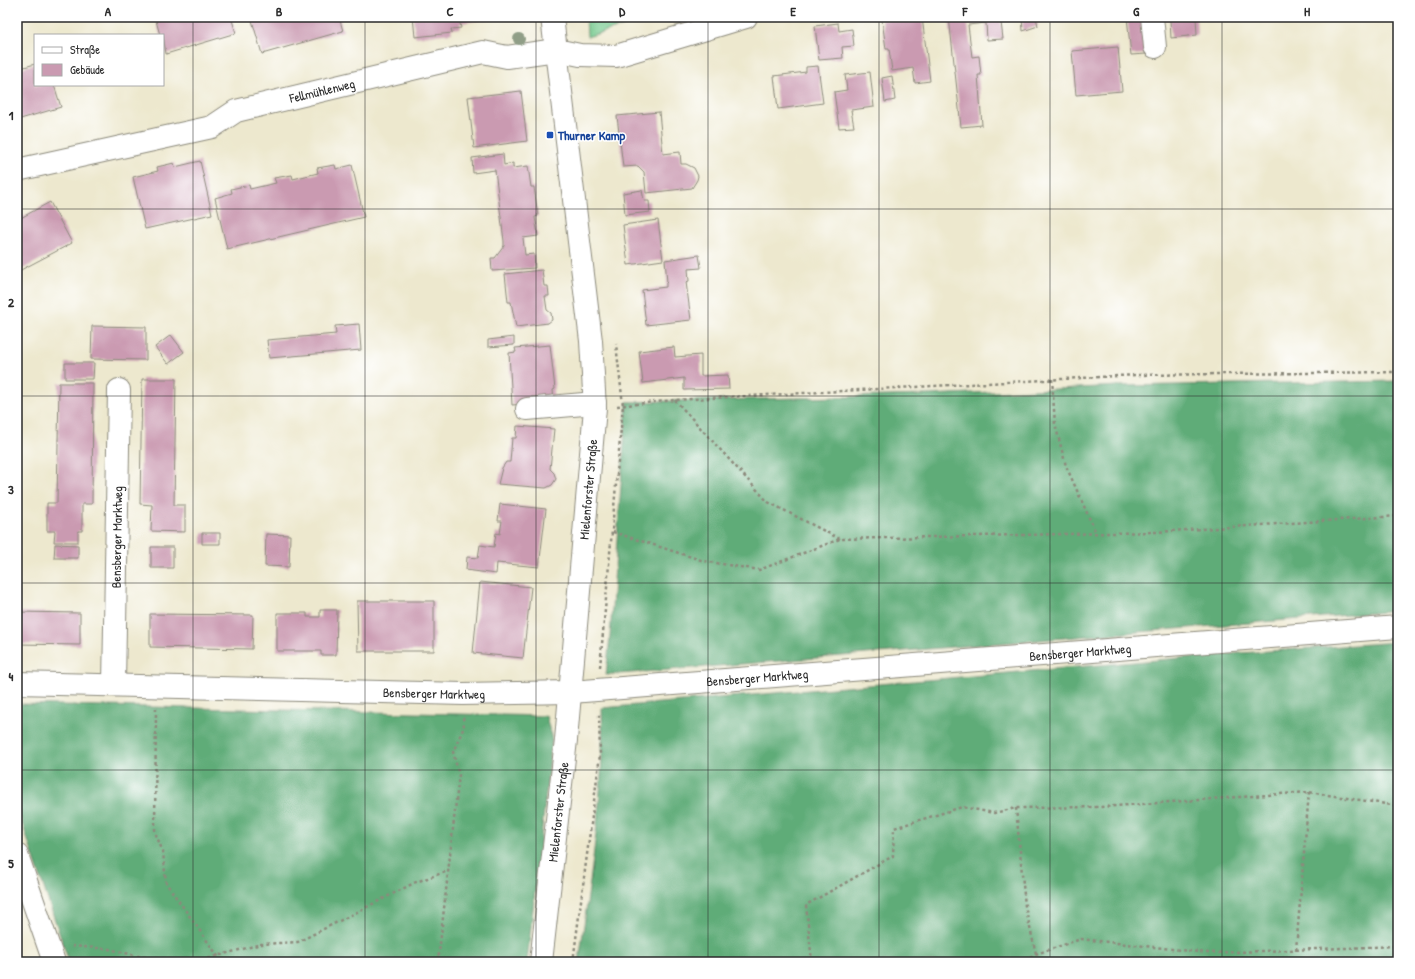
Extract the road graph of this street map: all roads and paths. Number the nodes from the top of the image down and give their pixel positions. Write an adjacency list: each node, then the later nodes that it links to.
1 (552, 17): 5 (street, Mielenforster Straße)
2 (746, 17): 5 (street)
3 (1152, 17): 4 (street)
4 (1155, 46)
5 (556, 50): 6 (street, Fellmühlenweg); 11 (street, Mielenforster Straße)
6 (17, 170)
7 (1398, 372): 8 (path)
8 (1052, 379): 10 (path); 15 (path)
9 (119, 390): 19 (street, Bensberger Marktweg)
10 (675, 400): 11 (path); 16 (path)
11 (595, 406): 12 (street); 22 (street, Mielenforster Straße)
12 (527, 409)
13 (1398, 516): 15 (path)
14 (613, 532): 16 (path)
15 (1096, 533): 16 (path)
16 (840, 539)
17 (1398, 627): 21 (street, Bensberger Marktweg)
18 (17, 683): 19 (street, Bensberger Marktweg)
19 (114, 685): 20 (street, Bensberger Marktweg)
20 (156, 685): 23 (street, Bensberger Marktweg); 32 (path)
21 (598, 689): 22 (street, Bensberger Marktweg); 37 (path)
22 (571, 692): 23 (street, Bensberger Marktweg); 36 (street, Mielenforster Straße)
23 (463, 694): 28 (path)
24 (1309, 792): 25 (path); 26 (path); 30 (path)
25 (1398, 806)
26 (1016, 808): 31 (path); 38 (path)
27 (17, 855): 33 (street)
28 (448, 871): 32 (path); 35 (path)
29 (1398, 946): 30 (path)
30 (1296, 950): 31 (path)
31 (1036, 954): 39 (path)
32 (218, 956): 33 (path); 34 (path)
33 (52, 957)
34 (222, 962)
35 (438, 962)
36 (541, 962)
37 (573, 962)
38 (812, 962)
39 (1019, 962)

